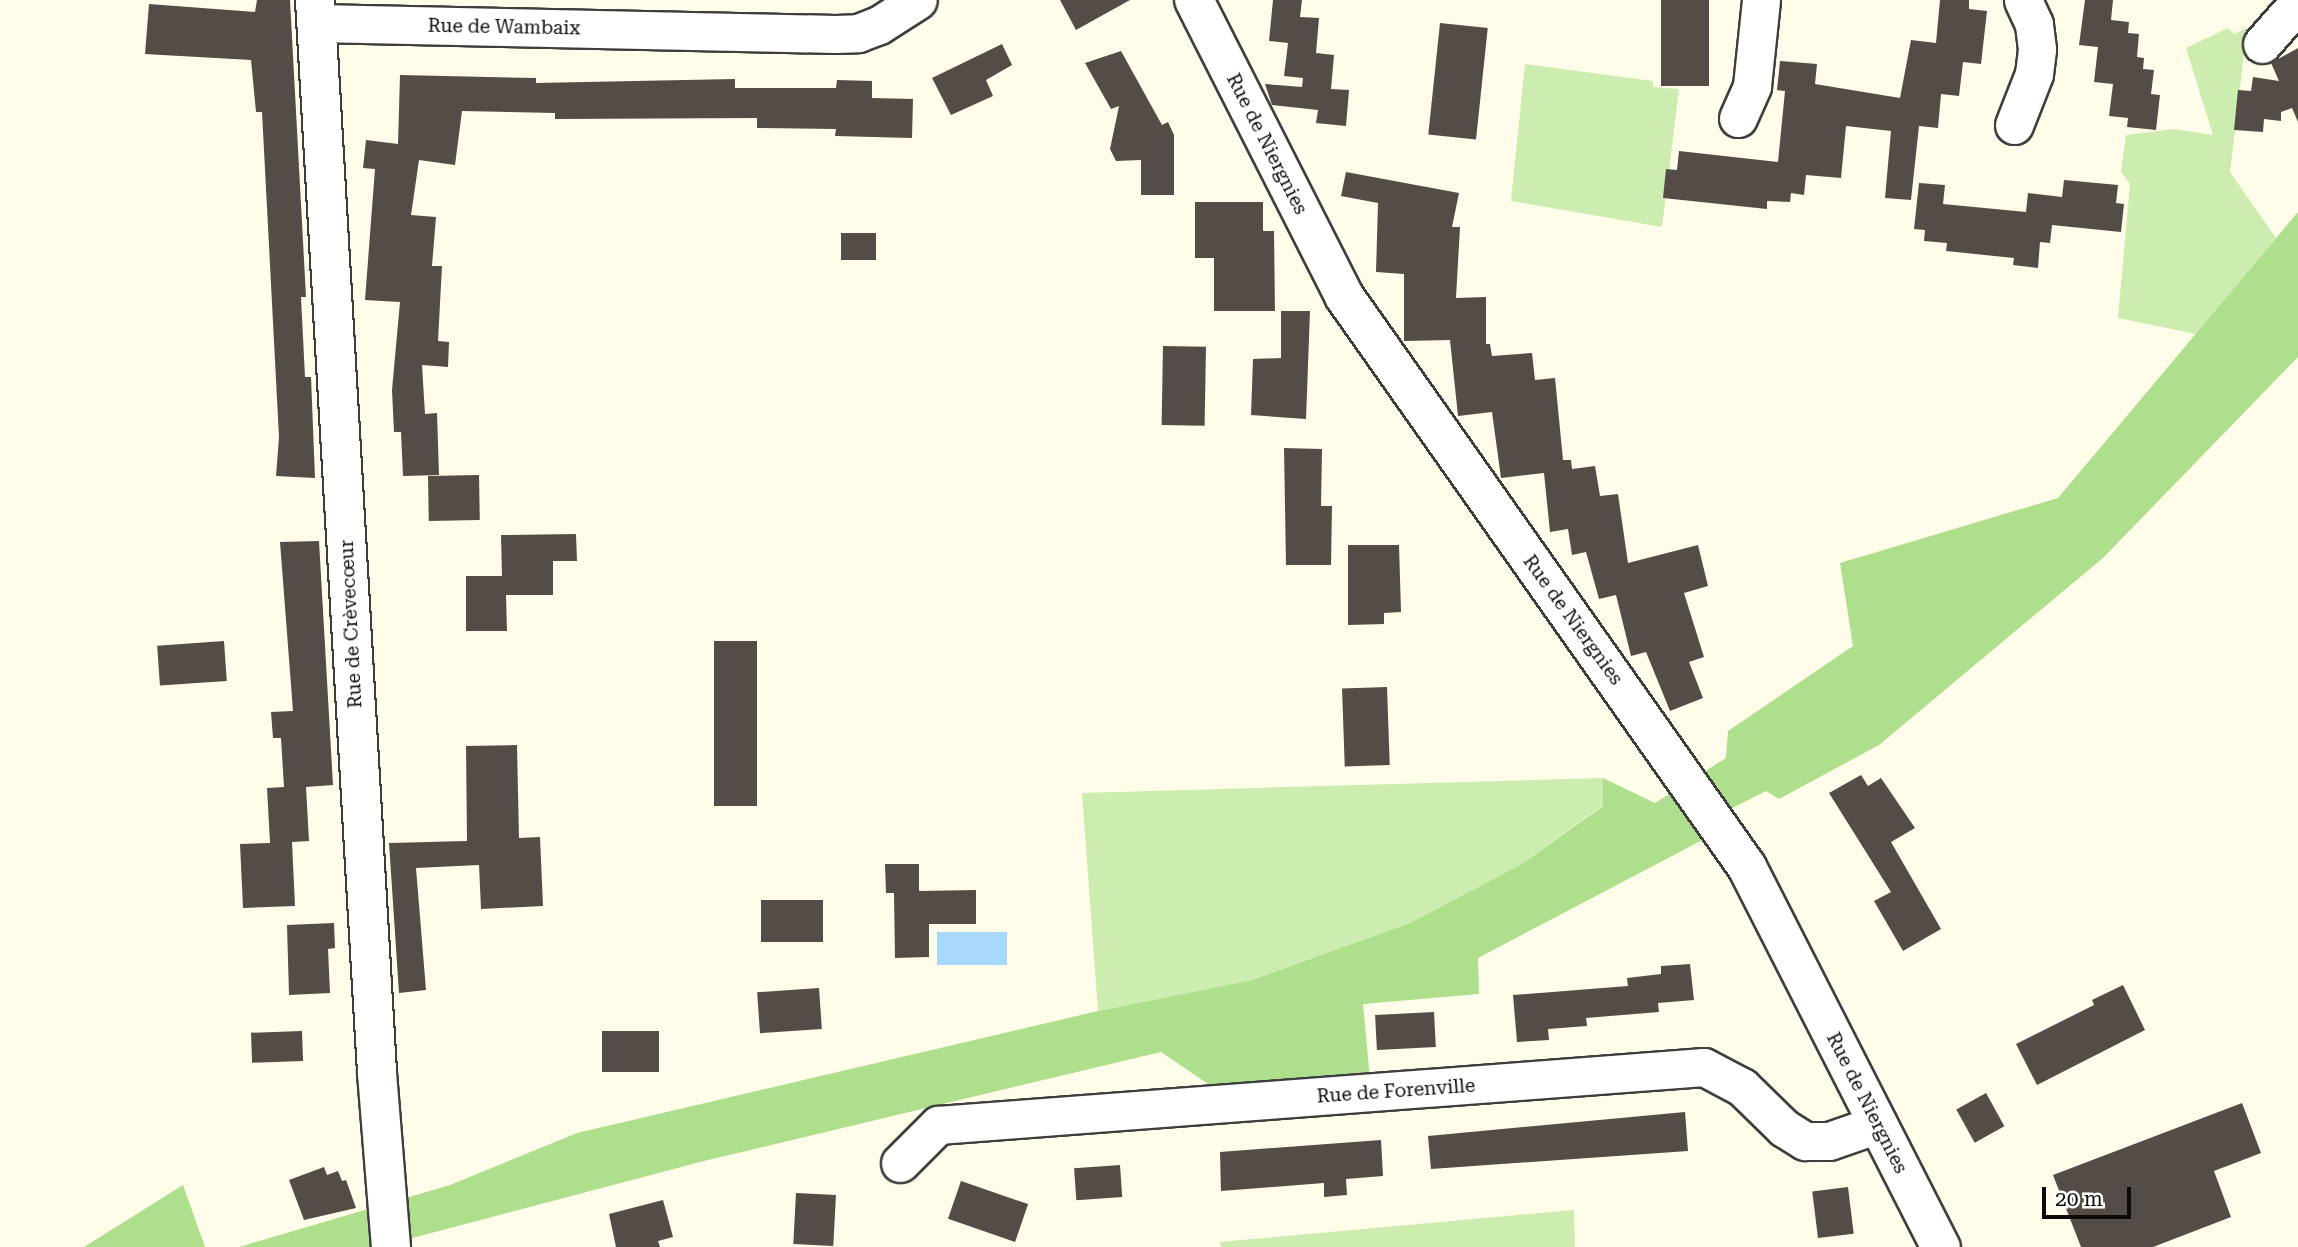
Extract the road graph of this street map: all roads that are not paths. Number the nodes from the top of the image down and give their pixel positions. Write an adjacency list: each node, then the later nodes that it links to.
1 (918, 0): 7 (street, Rue de Wambaix)
2 (1194, 0): 11 (street, Rue de Niergnies)
3 (1760, 0): 9 (street)
4 (2023, 0): 10 (street)
5 (2298, 3): 8 (street)
6 (315, 12): 7 (street, Rue de Wambaix); 13 (street, Rue de Crèvecœur)
7 (692, 15)
8 (2262, 44)
9 (1738, 118)
10 (2014, 125)
11 (1878, 1124): 12 (street, Rue de Forenville); 14 (street, Rue de Niergnies)
12 (900, 1163)
13 (391, 1247)
14 (1941, 1247)

